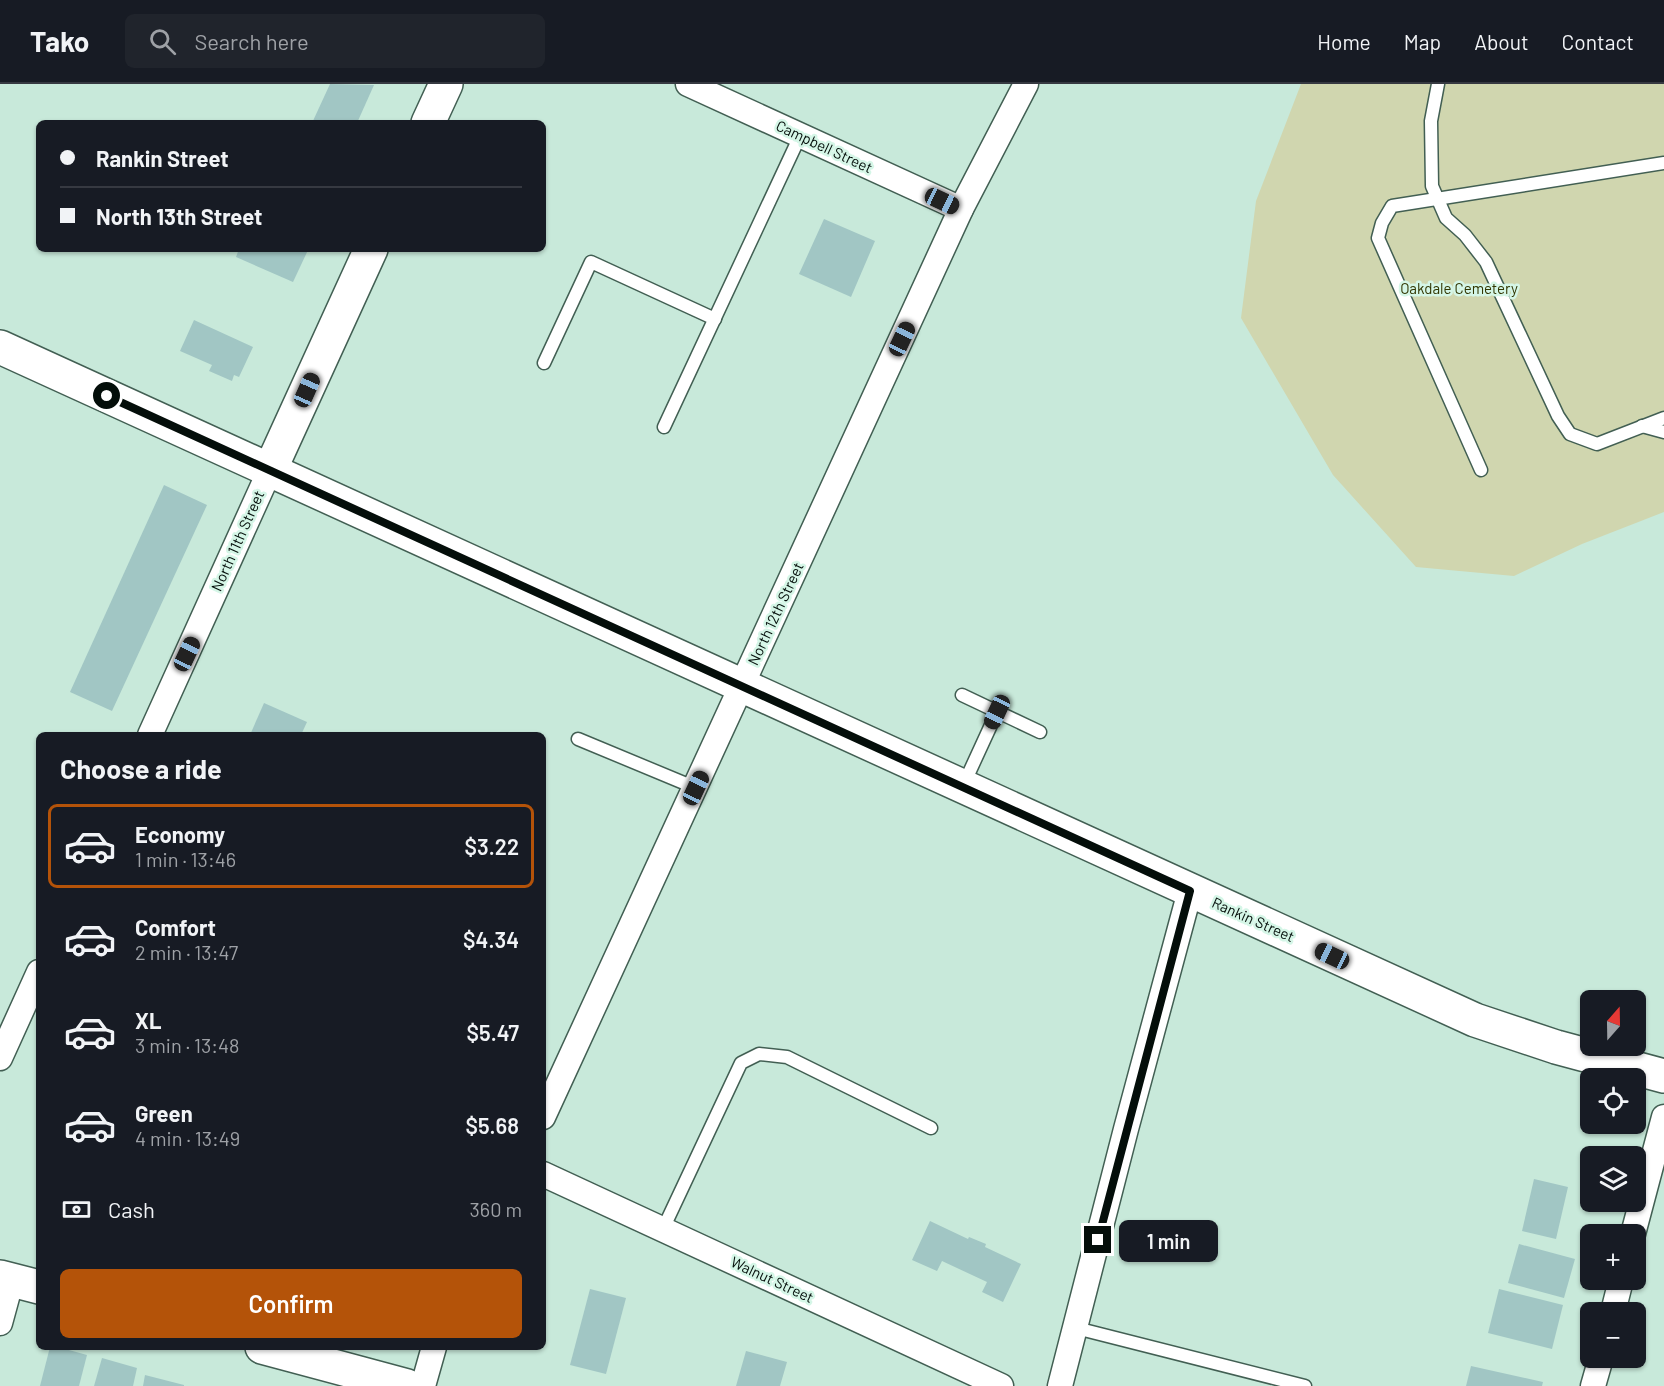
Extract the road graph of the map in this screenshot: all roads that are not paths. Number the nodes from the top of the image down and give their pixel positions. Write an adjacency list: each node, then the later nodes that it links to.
1 (446, 84): 5 (street)
2 (688, 84): 6 (street, Campbell Street)
3 (1026, 84): 9 (street, North 12th Street)
4 (1438, 84): 8 (lane)
5 (429, 120)
6 (800, 136): 9 (street, Campbell Street); 11 (lane)
7 (1664, 163): 8 (lane)
8 (1438, 199): 15 (lane); 18 (lane)
9 (961, 209): 20 (street, North 12th Street)
10 (370, 252): 19 (street, North 11th Street)
11 (715, 319): 13 (lane); 16 (lane)
12 (0, 347): 19 (street, Rankin Street)
13 (544, 363)
14 (1664, 418): 15 (lane)
15 (1642, 426): 17 (lane)
16 (664, 428)
17 (1664, 432)
18 (1481, 470)
19 (270, 471): 20 (street, Rankin Street); 23 (street, North 11th Street)
20 (743, 686): 26 (street, Rankin Street); 27 (street, North 12th Street)
21 (962, 695): 22 (lane)
22 (997, 712): 24 (lane); 26 (lane)
23 (151, 732)
24 (1040, 732)
25 (579, 739): 27 (lane)
26 (963, 787): 28 (street, Rankin Street)
27 (696, 788): 32 (street, North 12th Street)
28 (1190, 891): 31 (street, Rankin Street); 40 (street)
29 (36, 979): 30 (street)
30 (0, 1058)
31 (1664, 1076)
32 (546, 1111)
33 (1664, 1117): 36 (street)
34 (931, 1128): 37 (lane)
35 (546, 1175): 37 (street, Walnut Street)
36 (1636, 1224)
37 (663, 1229): 46 (street, Walnut Street)
38 (17, 1281): 39 (street)
39 (0, 1323)
40 (1076, 1328): 47 (street); 48 (lane)
41 (273, 1350): 44 (street)
42 (433, 1350): 45 (street)
43 (1598, 1368): 49 (street)
44 (407, 1386)
45 (423, 1386)
46 (1001, 1386)
47 (1060, 1386)
48 (1305, 1386)
49 (1593, 1386)

